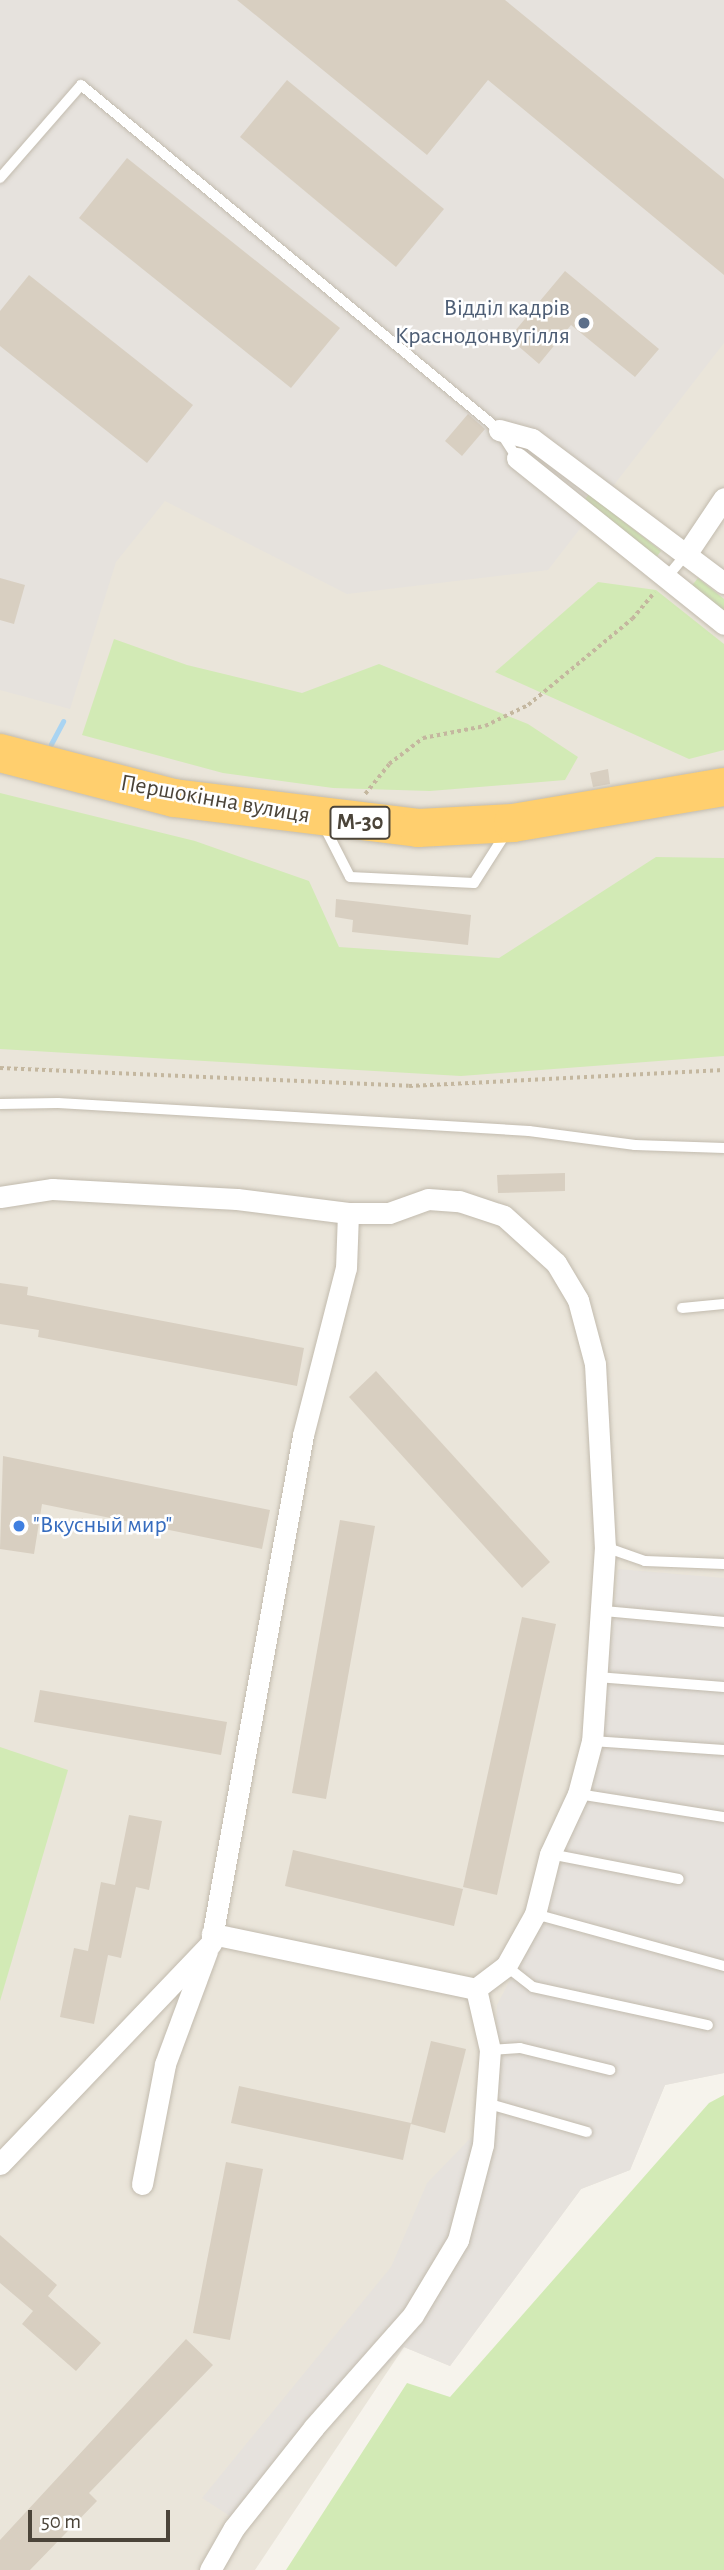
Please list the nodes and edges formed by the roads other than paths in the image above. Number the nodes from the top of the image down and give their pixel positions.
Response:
1 (0, 178) edge
2 (499, 430) junction
3 (517, 457) joint
4 (724, 498) edge
5 (687, 553) junction
6 (667, 577) junction
7 (724, 583) edge
8 (724, 624) edge
9 (0, 753) edge
10 (724, 787) edge
11 (320, 819) junction
12 (513, 823) junction
13 (0, 1104) edge
14 (724, 1148) edge
15 (0, 1196) edge
16 (348, 1213) junction
17 (724, 1304) edge
18 (682, 1308) dead end
19 (605, 1547) junction
20 (724, 1564) edge
21 (604, 1611) junction
22 (724, 1622) edge
23 (597, 1677) junction
24 (724, 1687) edge
25 (592, 1741) junction
26 (724, 1750) edge
27 (578, 1794) junction
28 (724, 1817) edge
29 (550, 1854) junction
30 (679, 1879) dead end
31 (535, 1914) junction
32 (211, 1938) junction
33 (506, 1966) junction
34 (724, 1966) edge
35 (476, 1989) junction
36 (708, 2025) dead end
37 (490, 2050) junction
38 (610, 2070) dead end
39 (486, 2103) junction
40 (587, 2132) dead end
41 (0, 2164) edge
42 (142, 2184) dead end
43 (210, 2570) edge

1 - 2 lane
2 - 3 lane
2 - 5 street
3 - 6 street
4 - 5 street
5 - 6 lane
5 - 7 street
6 - 8 street
9 - 11 highway, Першокінна вулиця / М-30
10 - 12 highway, Першокінна вулиця / М-30
11 - 12 highway, Першокінна вулиця / М-30
11 - 12 lane
13 - 14 lane
15 - 16 street
16 - 19 street
16 - 32 street
17 - 18 lane
19 - 20 lane
19 - 21 street
21 - 22 lane
21 - 23 street
23 - 24 lane
23 - 25 street
25 - 26 lane
25 - 27 street
27 - 28 lane
27 - 29 street
29 - 30 lane
29 - 31 street
31 - 33 street
31 - 34 lane
32 - 35 street
32 - 41 street
32 - 42 street
33 - 35 street
33 - 36 lane
35 - 37 street
37 - 38 lane
37 - 39 street
39 - 40 lane
39 - 43 street

